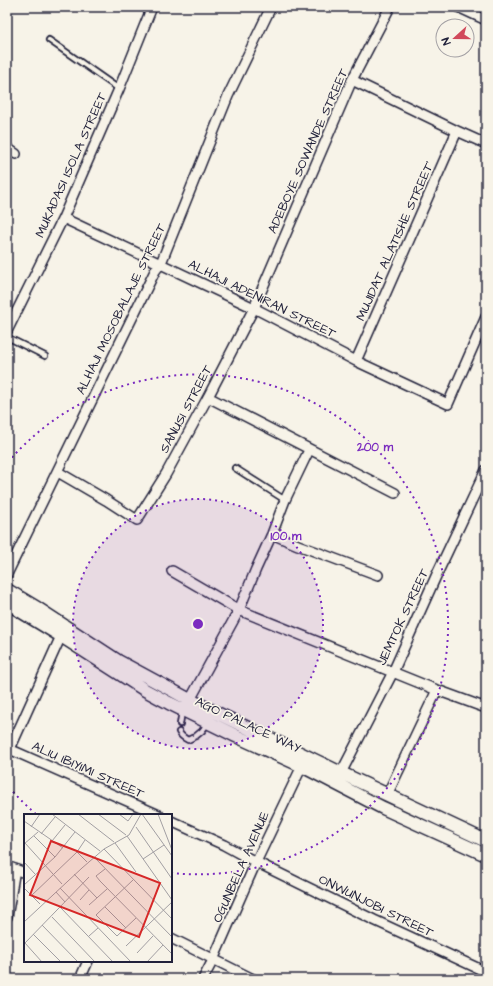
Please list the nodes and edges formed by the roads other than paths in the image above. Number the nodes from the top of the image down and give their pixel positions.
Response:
1 (152, 7) edge
2 (271, 7) edge
3 (390, 7) edge
4 (458, 7) edge
5 (486, 20) edge
6 (49, 40) dead end
7 (352, 80) junction
8 (119, 89) junction
9 (457, 131) junction
10 (486, 144) edge
11 (7, 148) edge
12 (16, 154) dead end
13 (63, 218) junction
14 (161, 263) junction
15 (254, 308) junction
16 (486, 317) edge
17 (7, 331) edge
18 (7, 337) edge
19 (46, 356) dead end
20 (356, 361) junction
21 (208, 397) junction
22 (309, 450) junction
23 (235, 468) dead end
24 (486, 470) edge
25 (58, 472) junction
26 (395, 493) dead end
27 (285, 500) junction
28 (272, 534) junction
29 (172, 571) dead end
30 (7, 574) edge
31 (378, 574) dead end
32 (7, 590) edge
33 (7, 603) edge
34 (239, 610) junction
35 (61, 636) junction
36 (393, 672) junction
37 (437, 690) junction
38 (186, 705) junction
39 (486, 708) edge
40 (208, 722) junction
41 (180, 724) dead end
42 (179, 732) dead end
43 (8, 749) edge
44 (302, 766) junction
45 (341, 773) junction
46 (387, 795) junction
47 (156, 814) edge
48 (172, 820) edge
49 (486, 841) edge
50 (486, 855) edge
51 (256, 862) junction
52 (11, 868) edge
53 (24, 873) edge
54 (7, 917) edge
55 (172, 939) edge
56 (213, 960) junction
57 (88, 962) edge
58 (486, 972) edge
59 (80, 979) edge
60 (203, 979) edge
61 (254, 979) edge

1 - 8 street, MUKADASI ISOLA STREET
2 - 14 street, ALHAJI MOSOBALAJE STREET
3 - 7 street, ADEBOYE SOWANDE STREET
4 - 5 street
6 - 8 lane
7 - 9 street
7 - 15 street, ADEBOYE SOWANDE STREET
8 - 13 street, MUKADASI ISOLA STREET
9 - 10 street
9 - 20 street, MUJIDAT ALATISHE STREET'
11 - 12 street
13 - 14 street, ALHAJI ADENIRAN STREET
13 - 17 street, MUKADASI ISOLA STREET
14 - 15 street, ALHAJI ADENIRAN STREET
14 - 25 street, ALHAJI MOSOBALAJE STREET
15 - 20 street, ALHAJI ADENIRAN STREET
15 - 21 street, SANUSI STREET
16 - 20 street, ALHAJI ADENIRAN STREET
18 - 19 lane
21 - 22 street
21 - 25 street, SANUSI STREET
22 - 26 street
22 - 27 street
23 - 27 lane
24 - 36 street, JEMTOK STREET
25 - 30 street, ALHAJI MOSOBALAJE STREET
27 - 28 street
28 - 31 street
28 - 34 street
29 - 34 street
32 - 38 main road, AGO PALACE WAY
33 - 35 main road, AGO PALACE WAY
34 - 36 street
34 - 38 street
35 - 38 main road, AGO PALACE WAY
35 - 43 street
36 - 37 street
36 - 45 street, JEMTOK STREET
37 - 39 street
37 - 46 street
38 - 40 main road, AGO PALACE WAY
38 - 41 lane
38 - 45 main road, AGO PALACE WAY
40 - 42 lane
40 - 44 main road, AGO PALACE WAY
43 - 47 street, ALIU IBIYIMI STREET
44 - 50 main road, AGO PALACE WAY
44 - 51 street, OGUNBELA AVENUE
45 - 46 main road, AGO PALACE WAY
46 - 49 main road, AGO PALACE WAY
48 - 51 street
51 - 56 street, OGUNBELA AVENUE
51 - 58 street, ONWUNJOBI STREET
52 - 53 street
52 - 54 street
55 - 56 street
56 - 60 street, OGUNBELA AVENUE
56 - 61 street
57 - 59 street

